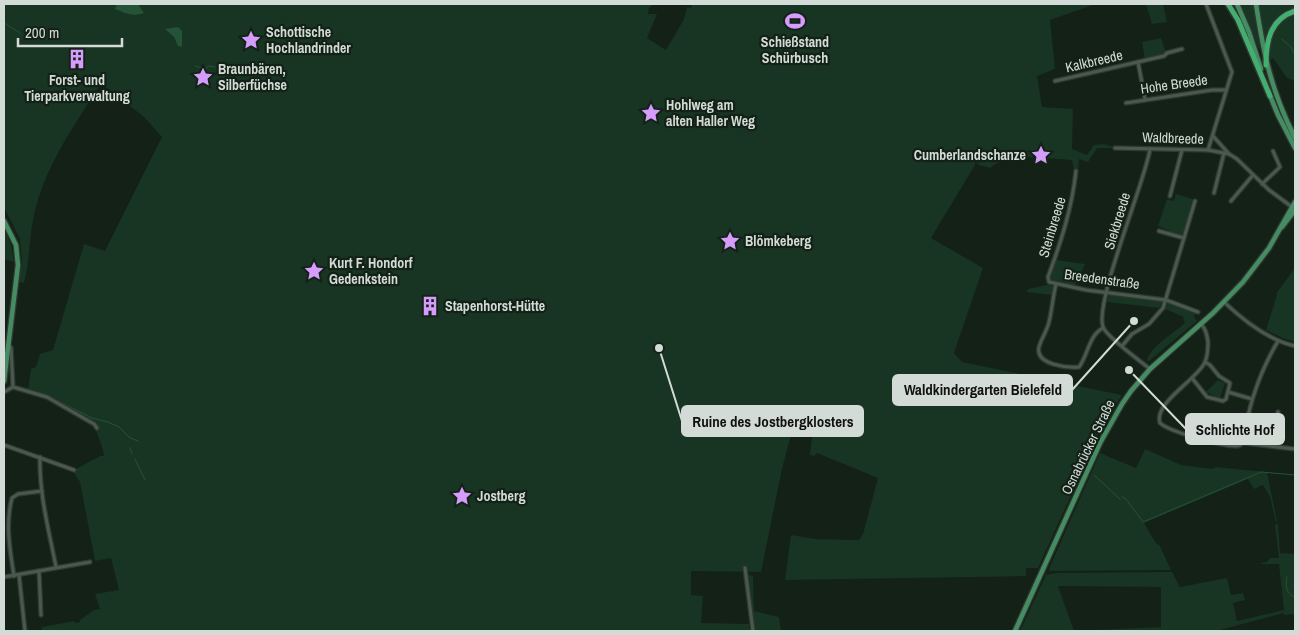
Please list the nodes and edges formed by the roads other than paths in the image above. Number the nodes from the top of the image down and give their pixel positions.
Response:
1 (1206, 4) edge
2 (1228, 4) edge
3 (1237, 4) edge
4 (1256, 4) edge
5 (1295, 10) edge
6 (1182, 50) dead end
7 (1138, 62) junction
8 (1266, 65) junction
9 (1055, 81) dead end
10 (1226, 90) junction
11 (1270, 96) junction
12 (1146, 99) junction
13 (1126, 103) dead end
14 (1213, 136) junction
15 (1295, 138) edge
16 (1115, 148) dead end
17 (1295, 148) edge
18 (1150, 149) junction
19 (1182, 150) junction
20 (1208, 150) junction
21 (1273, 151) dead end
22 (1224, 152) junction
23 (1229, 154) junction
24 (1076, 171) dead end
25 (1253, 175) junction
26 (1262, 184) junction
27 (1214, 193) dead end
28 (1170, 196) dead end
29 (1195, 201) dead end
30 (1231, 201) dead end
31 (1295, 202) edge
32 (1294, 209) edge
33 (4, 221) edge
34 (1159, 231) dead end
35 (1184, 238) junction
36 (1056, 284) junction
37 (1106, 292) junction
38 (1166, 300) junction
39 (1224, 302) junction
40 (1198, 312) dead end
41 (1201, 324) junction
42 (1103, 328) junction
43 (6, 334) edge
44 (1278, 341) junction
45 (8, 344) junction
46 (1122, 346) junction
47 (1295, 346) edge
48 (1205, 362) junction
49 (1150, 370) junction
50 (1191, 378) junction
51 (4, 381) edge
52 (13, 387) junction
53 (4, 392) edge
54 (1228, 392) junction
55 (1252, 399) junction
56 (1278, 412) dead end
57 (97, 428) dead end
58 (1243, 443) junction
59 (4, 445) edge
60 (1275, 446) junction
61 (1295, 449) edge
62 (40, 457) junction
63 (74, 470) dead end
64 (42, 491) junction
65 (90, 562) dead end
66 (56, 567) junction
67 (745, 568) dead end
68 (38, 572) junction
69 (16, 575) junction
70 (4, 577) edge
71 (41, 615) dead end
72 (25, 631) edge
73 (753, 631) edge
74 (1015, 631) edge

1 - 10 street
2 - 11 highway
3 - 11 main road
4 - 8 main road
5 - 8 highway
6 - 7 street, Kalkbreede
7 - 9 street, Kalkbreede
7 - 12 street, Kalkbreede
8 - 15 main road
10 - 12 street, Hohe Breede
10 - 14 street
11 - 17 main road
12 - 13 street, Hohe Breede
14 - 20 street
14 - 23 street, Waldbreede
16 - 18 street, Waldbreede
18 - 19 street, Waldbreede
18 - 37 street, Siekbreede
19 - 20 street, Waldbreede
19 - 28 street
20 - 22 street, Waldbreede
21 - 26 street
22 - 23 street, Waldbreede
22 - 27 street
23 - 25 street, Waldbreede
24 - 36 street, Steinbreede
25 - 26 street, Waldbreede
25 - 30 street
26 - 32 street, Waldbreede
29 - 35 street
31 - 32 main road, Osnabrücker Straße
32 - 39 main road, Osnabrücker Straße
33 - 43 main road
34 - 35 street
35 - 38 street
36 - 37 street, Breedenstraße
36 - 42 street, Breedenstraße
37 - 38 street, Breedenstraße
37 - 42 street, Siekbreede
38 - 40 street, Breedenstraße
38 - 46 street
39 - 41 main road, Osnabrücker Straße
39 - 44 street
41 - 48 street
41 - 49 main road, Osnabrücker Straße
42 - 46 street
43 - 45 main road
44 - 47 street
44 - 55 street
45 - 51 main road
45 - 52 street
46 - 49 street
48 - 50 street
48 - 54 street
49 - 74 main road, Osnabrücker Straße
50 - 54 street
50 - 58 street
52 - 53 street
52 - 57 street
54 - 55 street
55 - 58 street
56 - 60 street
58 - 60 street
59 - 62 street
60 - 61 street
62 - 63 street
62 - 64 street
64 - 66 street
64 - 69 street
65 - 66 street
66 - 68 street
67 - 73 street
68 - 69 street
68 - 71 street
69 - 70 street
69 - 72 street

